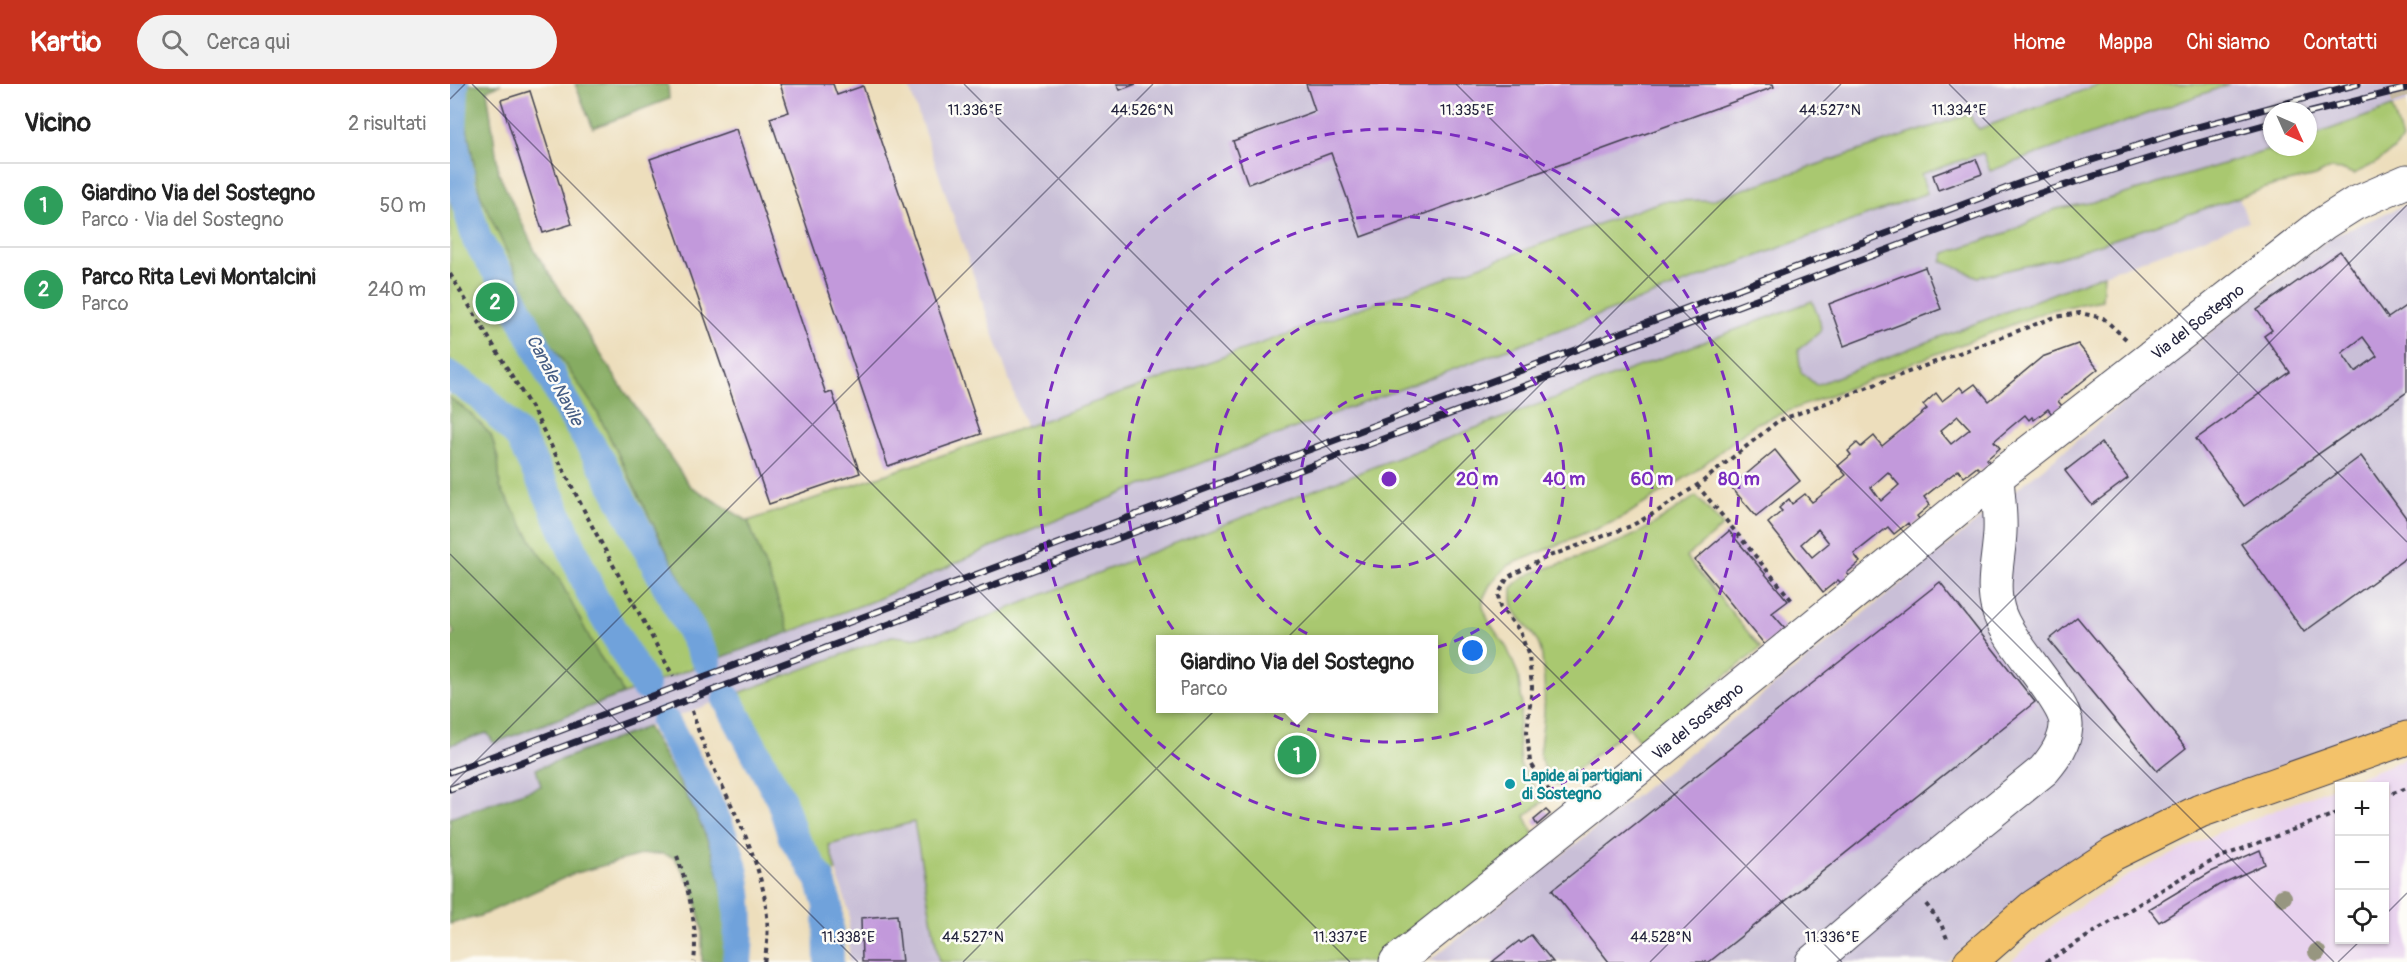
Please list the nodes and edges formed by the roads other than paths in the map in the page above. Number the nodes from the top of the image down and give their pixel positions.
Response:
1 (2407, 181) edge
2 (1998, 477) junction
3 (2407, 738) edge
4 (1960, 954) edge
5 (1396, 962) edge
6 (1812, 962) edge

1 - 2 street, Via del Sostegno
2 - 5 street, Via del Sostegno
2 - 6 street
3 - 4 highway

